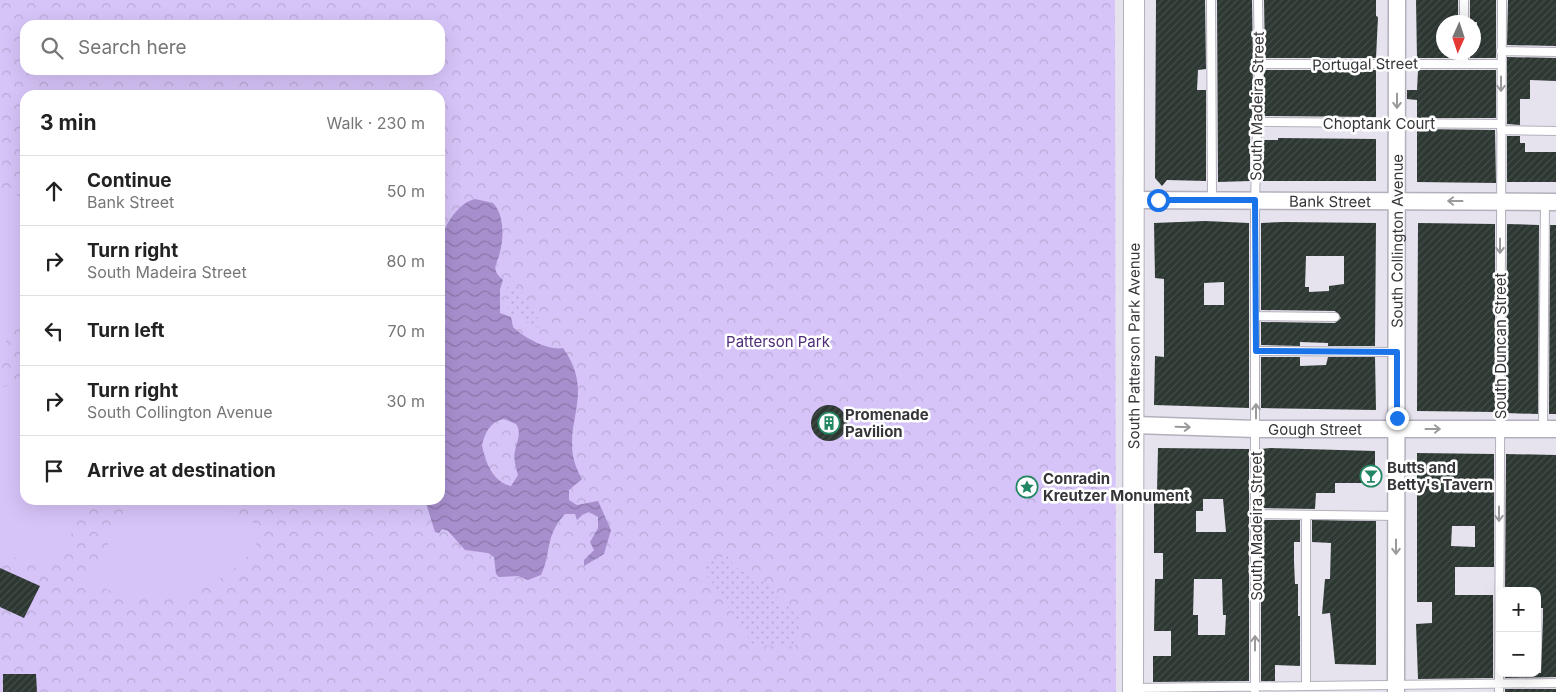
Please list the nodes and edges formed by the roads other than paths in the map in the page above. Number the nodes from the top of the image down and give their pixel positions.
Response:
1 (1134, 0) edge
2 (1211, 0) edge
3 (1258, 0) edge
4 (1397, 0) edge
5 (1464, 0) edge
6 (1502, 0) edge
7 (1464, 15) edge
8 (1501, 51) junction
9 (1556, 52) edge
10 (1464, 60) edge
11 (1259, 64) junction
12 (1397, 64) junction
13 (1464, 64) junction
14 (1502, 64) junction
15 (1258, 122) junction
16 (1397, 123) junction
17 (1501, 127) junction
18 (1556, 131) edge
19 (1134, 200) junction
20 (1212, 200) junction
21 (1255, 200) junction
22 (1397, 201) junction
23 (1500, 201) junction
24 (1550, 201) edge
25 (1257, 316) junction
26 (1335, 317) dead end
27 (1256, 351) junction
28 (1397, 352) junction
29 (1134, 425) junction
30 (1256, 429) junction
31 (1396, 429) junction
32 (1500, 429) junction
33 (1549, 429) edge
34 (1255, 514) junction
35 (1306, 515) junction
36 (1396, 516) junction
37 (1546, 683) junction
38 (1556, 683) edge
39 (1306, 686) junction
40 (1396, 688) edge
41 (1499, 688) edge
42 (1255, 689) edge
43 (1134, 690) edge
44 (1546, 692) edge

1 - 19 street, South Patterson Park Avenue
2 - 20 lane
3 - 11 lane, South Madeira Street
4 - 12 street, South Collington Avenue
5 - 7 lane
6 - 8 lane, South Duncan Street
8 - 9 lane
8 - 14 lane, South Duncan Street
10 - 13 lane
11 - 12 lane, Portugal Street
11 - 15 lane, South Madeira Street
12 - 13 lane, Portugal Street
12 -> 16 street, South Collington Avenue
13 - 14 lane, Portugal Street
14 -> 17 lane, South Duncan Street
15 - 16 lane, Choptank Court
15 - 21 lane, South Madeira Street
16 - 17 lane, Choptank Court
16 - 22 street, South Collington Avenue
17 - 18 lane, Choptank Court
17 - 23 lane, South Duncan Street
19 - 20 street, Bank Street
19 - 29 street, South Patterson Park Avenue
20 - 21 street, Bank Street
21 - 22 street, Bank Street
21 - 25 lane, South Madeira Street
23 -> 22 street, Bank Street
22 - 28 street, South Collington Avenue
23 - 24 street, Bank Street
23 -> 32 lane, South Duncan Street
24 - 33 lane
25 - 26 lane
25 - 27 lane, South Madeira Street
27 - 28 lane
30 -> 27 lane, South Madeira Street
28 - 31 street, South Collington Avenue
29 -> 30 street, Gough Street
29 - 43 street, South Patterson Park Avenue
30 - 31 street, Gough Street
30 - 34 lane, South Madeira Street
31 -> 32 street, Gough Street
31 - 36 street, South Collington Avenue
32 - 33 street, Gough Street
32 -> 41 lane, South Duncan Street
34 - 35 lane
42 -> 34 lane, South Madeira Street
35 - 36 lane
35 - 39 lane
36 -> 40 street, South Collington Avenue
37 - 38 lane
37 - 41 lane
37 - 44 lane
39 - 40 lane
39 - 42 lane
40 - 41 lane
42 - 43 lane

